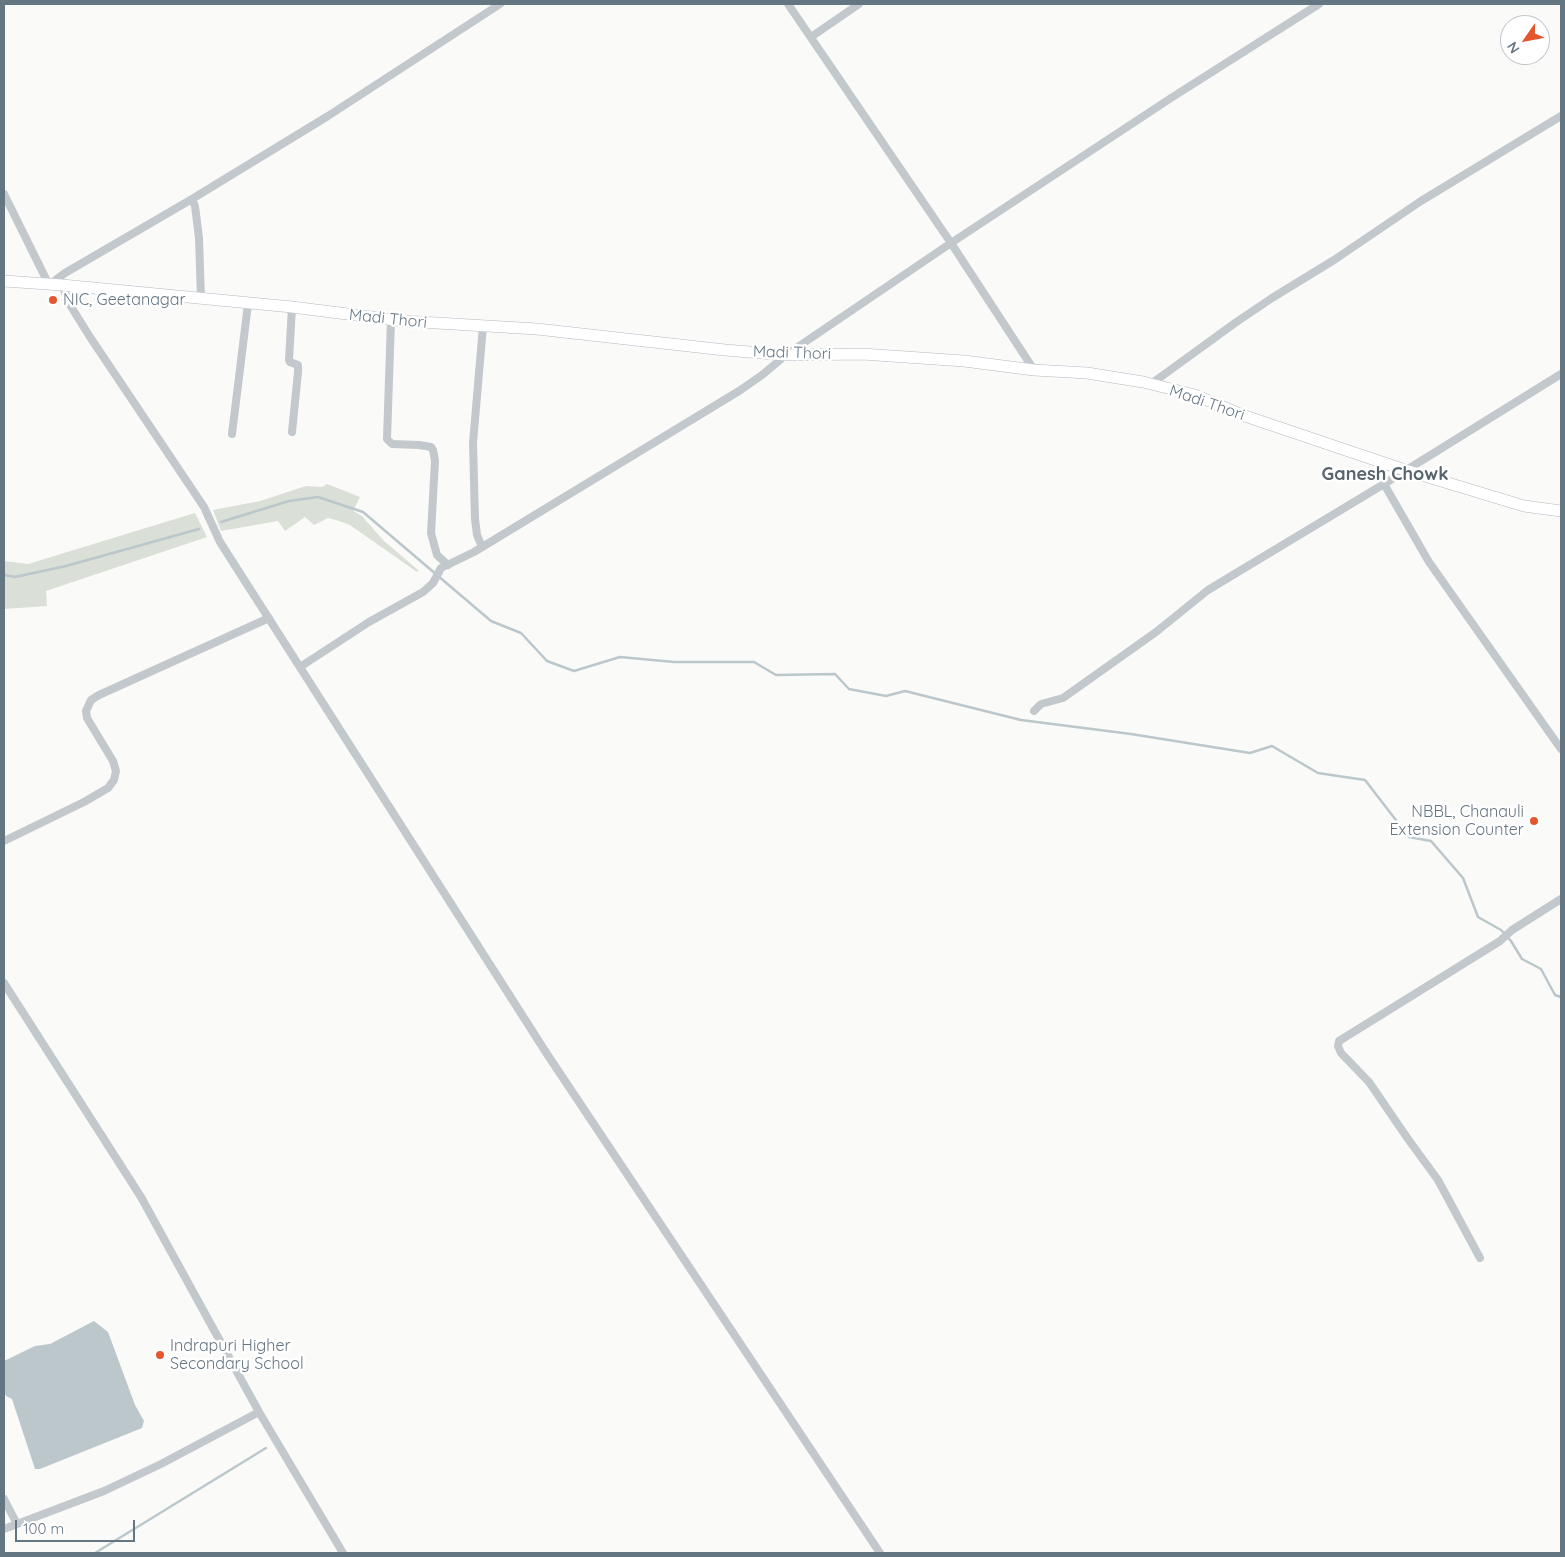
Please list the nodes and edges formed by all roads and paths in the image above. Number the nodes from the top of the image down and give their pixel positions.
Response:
1 (500, 4) edge
2 (788, 4) edge
3 (859, 4) edge
4 (1320, 4) edge
5 (811, 37) junction
6 (1561, 116) edge
7 (4, 194) edge
8 (192, 200) junction
9 (951, 242) junction
10 (4, 281) edge
11 (49, 285) junction
12 (62, 285) junction
13 (201, 299) junction
14 (248, 304) junction
15 (292, 307) junction
16 (391, 320) junction
17 (483, 326) junction
18 (786, 355) junction
19 (1034, 370) junction
20 (1561, 374) edge
21 (1151, 384) junction
22 (292, 432) dead end
23 (232, 434) dead end
24 (1405, 470) junction
25 (1384, 484) junction
26 (1561, 511) edge
27 (482, 547) junction
28 (445, 567) junction
29 (268, 618) junction
30 (300, 667) junction
31 (1034, 711) dead end
32 (1561, 749) edge
33 (4, 841) edge
34 (1561, 899) edge
35 (4, 983) edge
36 (1480, 1258) dead end
37 (259, 1412) junction
38 (4, 1499) edge
39 (17, 1524) junction
40 (4, 1529) edge
41 (343, 1553) edge
42 (880, 1553) edge

1 - 8 street
2 - 5 street
3 - 5 street
4 - 9 street
5 - 9 street
6 - 21 street
7 - 11 street
8 - 11 street
8 - 13 street
9 - 18 street
9 - 19 street
10 - 11 main road, Madi Thori
11 - 12 main road, Madi Thori
12 - 13 main road, Madi Thori
12 - 29 street
13 - 14 main road, Madi Thori
14 - 15 main road, Madi Thori
14 - 23 street
15 - 16 main road, Madi Thori
15 - 22 street
16 - 17 main road, Madi Thori
16 - 28 street
17 - 18 main road, Madi Thori
17 - 27 street
18 - 19 main road, Madi Thori
18 - 27 street
19 - 21 main road, Madi Thori
20 - 24 street
21 - 24 main road, Madi Thori
24 - 25 street
24 - 26 main road, Madi Thori
25 - 31 street
25 - 32 street
27 - 28 street
28 - 30 street
29 - 30 street
29 - 33 street
30 - 42 street
34 - 36 street
35 - 37 street
37 - 39 street
37 - 41 street
38 - 39 street
39 - 40 street

